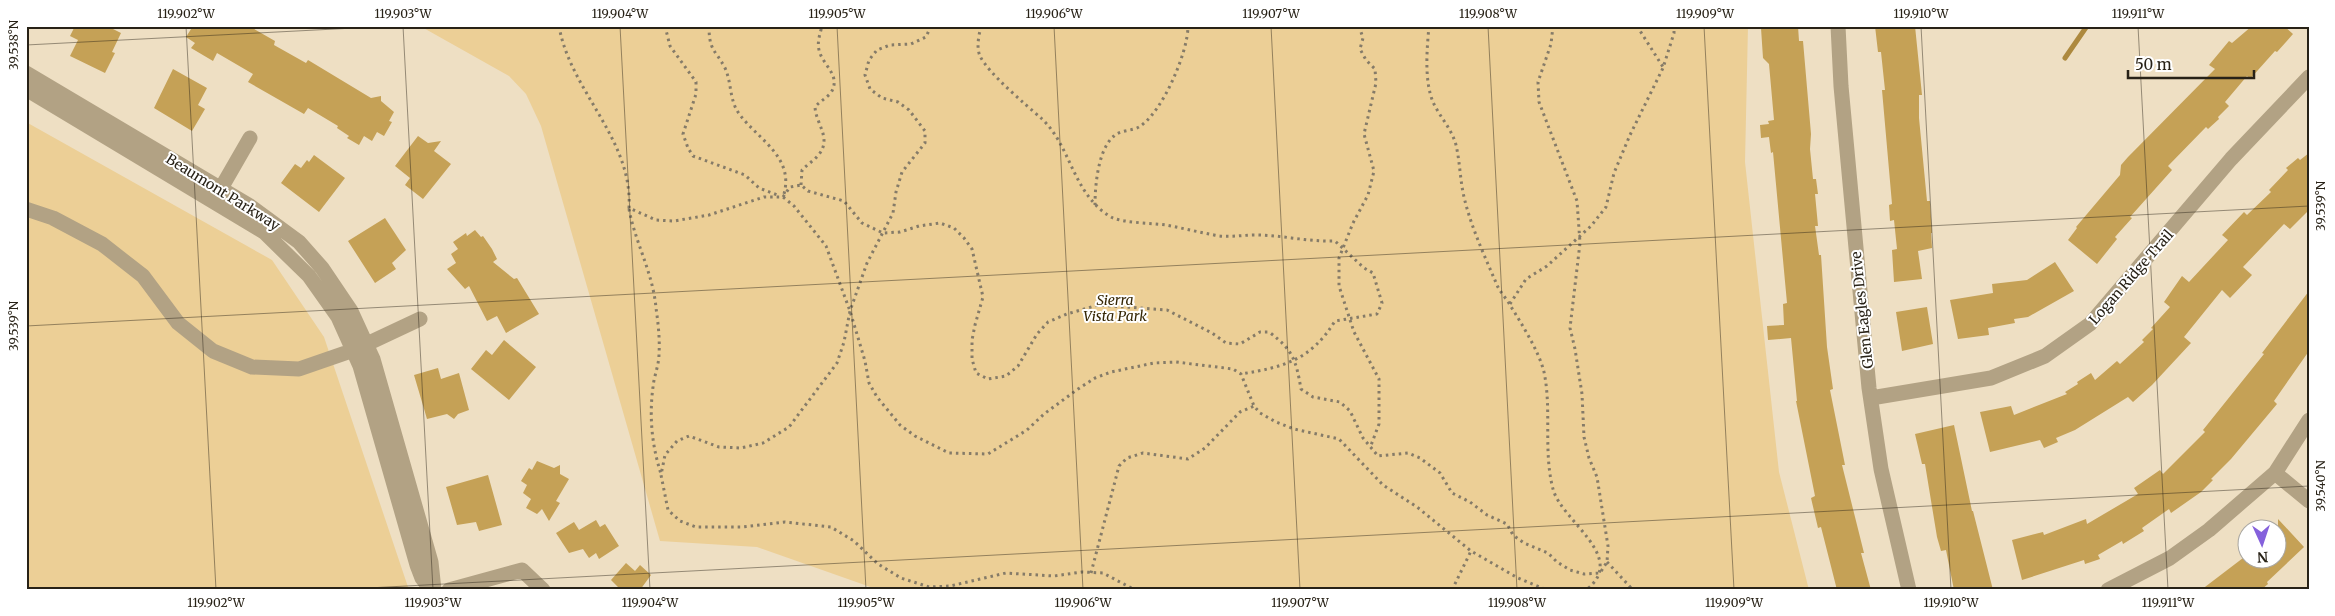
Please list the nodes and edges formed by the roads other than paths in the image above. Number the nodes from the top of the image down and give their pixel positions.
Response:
1 (1838, 26) edge
2 (26, 73) edge
3 (2309, 76) edge
4 (26, 89) edge
5 (250, 138) dead end
6 (217, 195) junction
7 (26, 209) edge
8 (420, 319) dead end
9 (360, 347) junction
10 (1870, 398) junction
11 (2309, 420) edge
12 (2275, 473) junction
13 (2309, 501) edge
14 (432, 590) edge
15 (449, 590) edge
16 (543, 590) edge
17 (1909, 590) edge
18 (2108, 590) edge

1 - 10 street, Glen Eagles Drive
2 - 6 street, Beaumont Parkway
3 - 10 street, Logan Ridge Trail
4 - 6 street, Beaumont Parkway
5 - 6 street
6 - 9 street, Beaumont Parkway
7 - 9 street
8 - 9 street
9 - 14 street, Beaumont Parkway
10 - 17 street, Glen Eagles Drive
11 - 12 street
12 - 13 street
12 - 18 street
15 - 16 street

